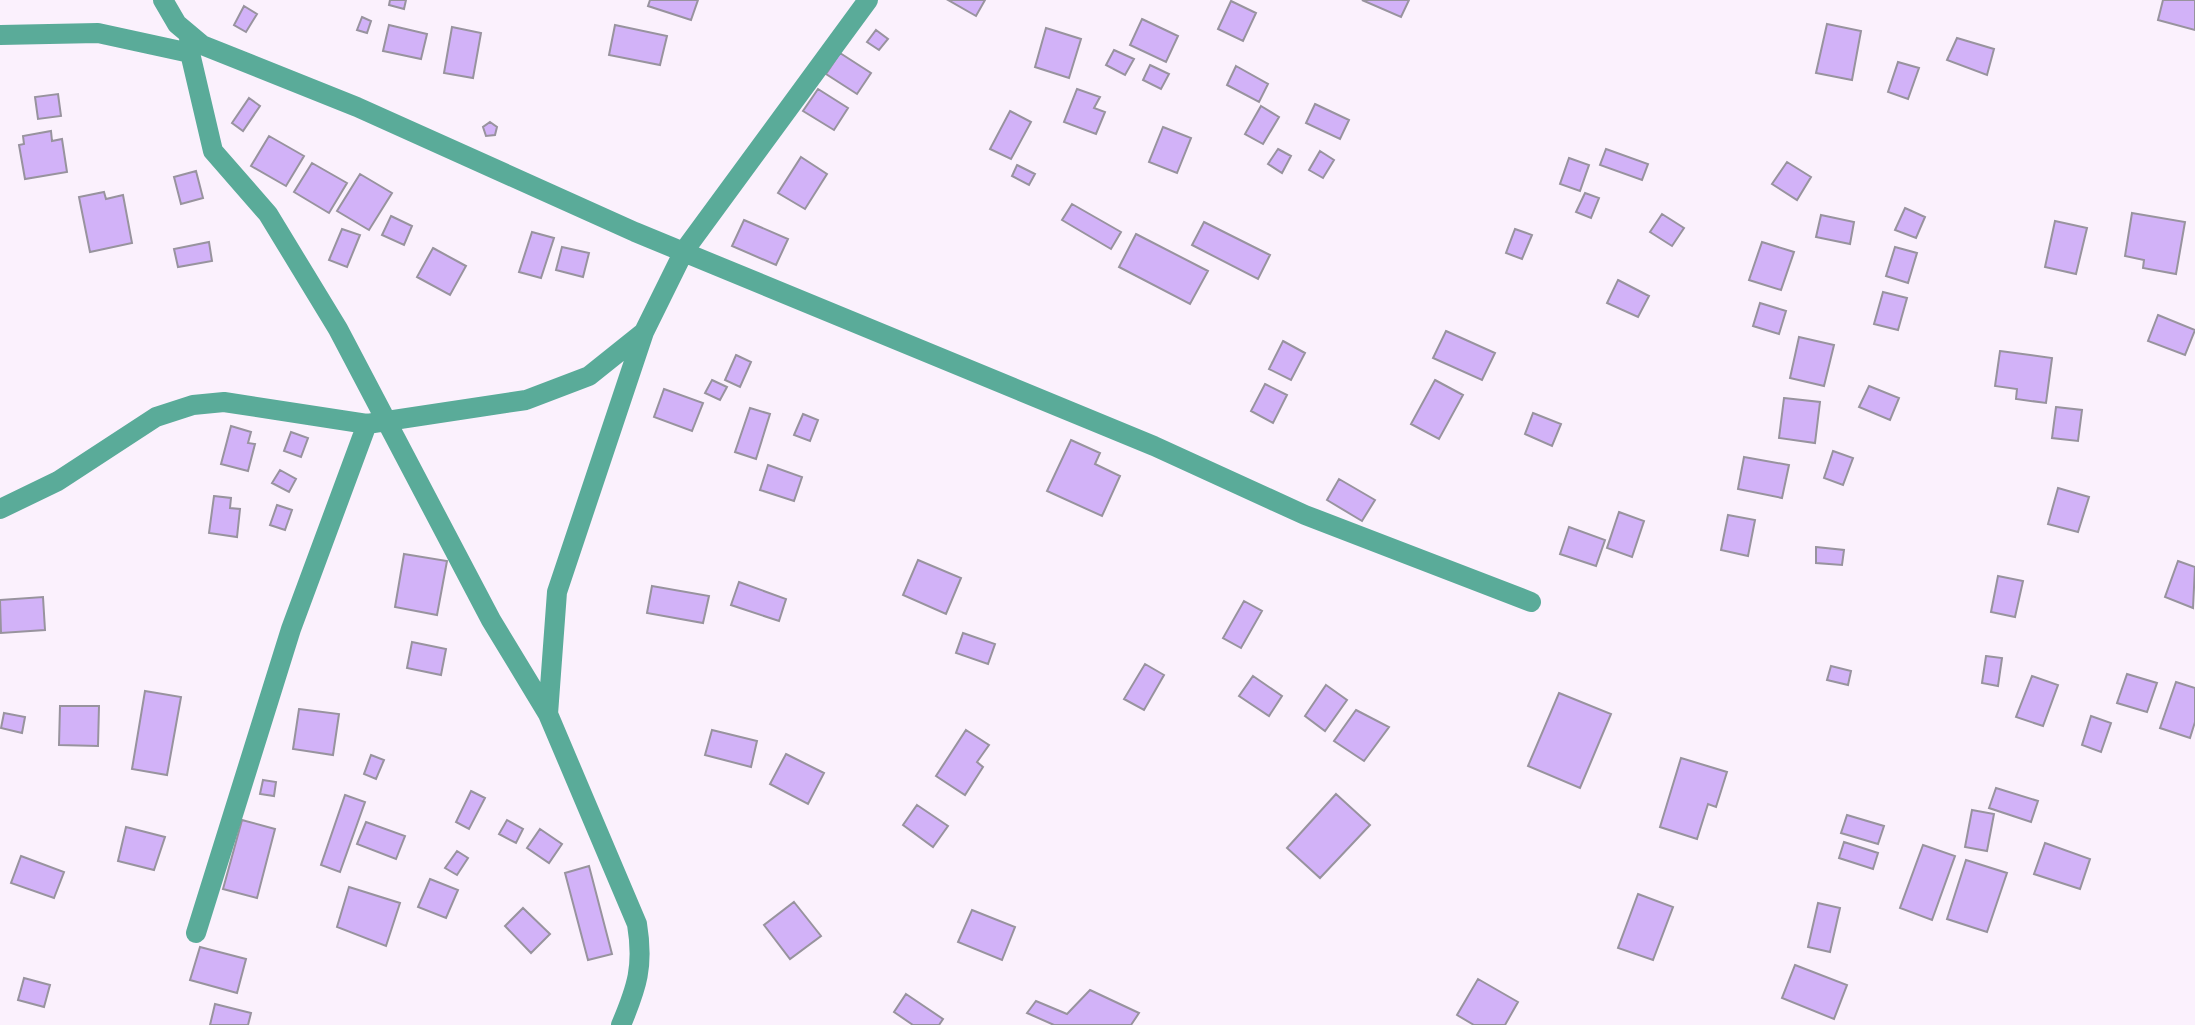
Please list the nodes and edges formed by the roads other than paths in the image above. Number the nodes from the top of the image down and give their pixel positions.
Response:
1 (163, 0) edge
2 (868, 0) edge
3 (0, 35) edge
4 (190, 45) junction
5 (684, 251) junction
6 (644, 332) junction
7 (388, 422) junction
8 (367, 424) junction
9 (0, 509) edge
10 (1531, 602) dead end
11 (548, 714) junction
12 (196, 933) dead end
13 (621, 1025) edge

1 - 4 street
2 - 5 street
3 - 4 street
4 - 5 street
4 - 7 street
5 - 6 street
5 - 10 street
6 - 7 street
6 - 11 street
7 - 8 street
7 - 11 street
8 - 9 street
8 - 12 street
11 - 13 street

